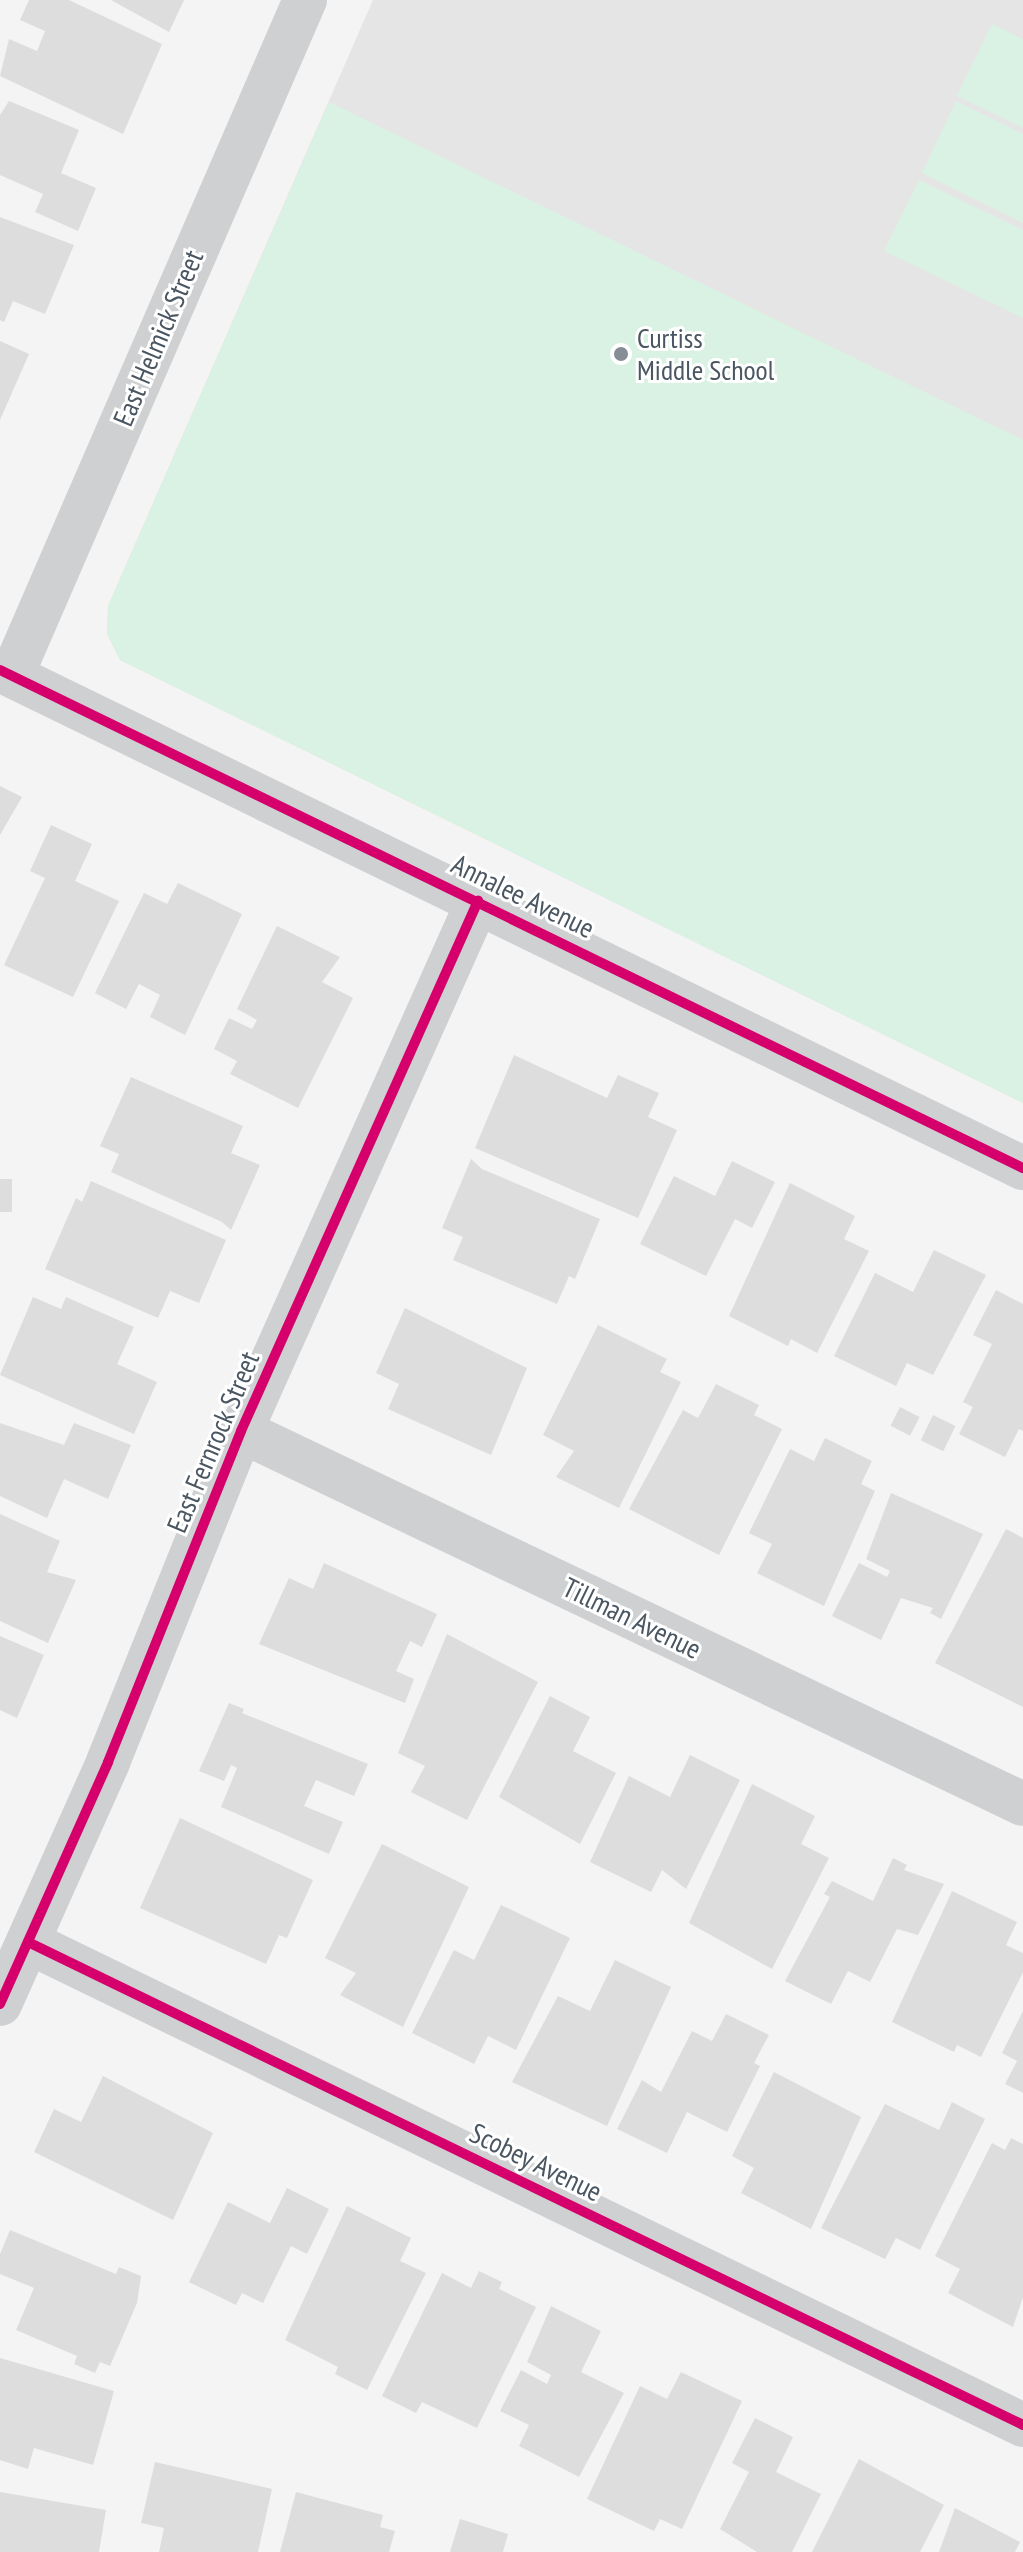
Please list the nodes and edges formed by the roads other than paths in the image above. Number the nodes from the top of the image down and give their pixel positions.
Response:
1 (305, 0) edge
2 (6, 672) edge
3 (478, 901) junction
4 (1023, 1168) edge
5 (241, 1431) junction
6 (1023, 1804) edge
7 (28, 1942) junction
8 (0, 2004) edge
9 (1023, 2425) edge

1 - 2 street, East Helmick Street
2 - 3 street, Annalee Avenue
3 - 4 street, Annalee Avenue
3 - 5 street, East Fernrock Street
5 - 6 street, Tillman Avenue
5 - 7 street, East Fernrock Street
7 - 8 street, East Fernrock Street
7 - 9 street, Scobey Avenue

